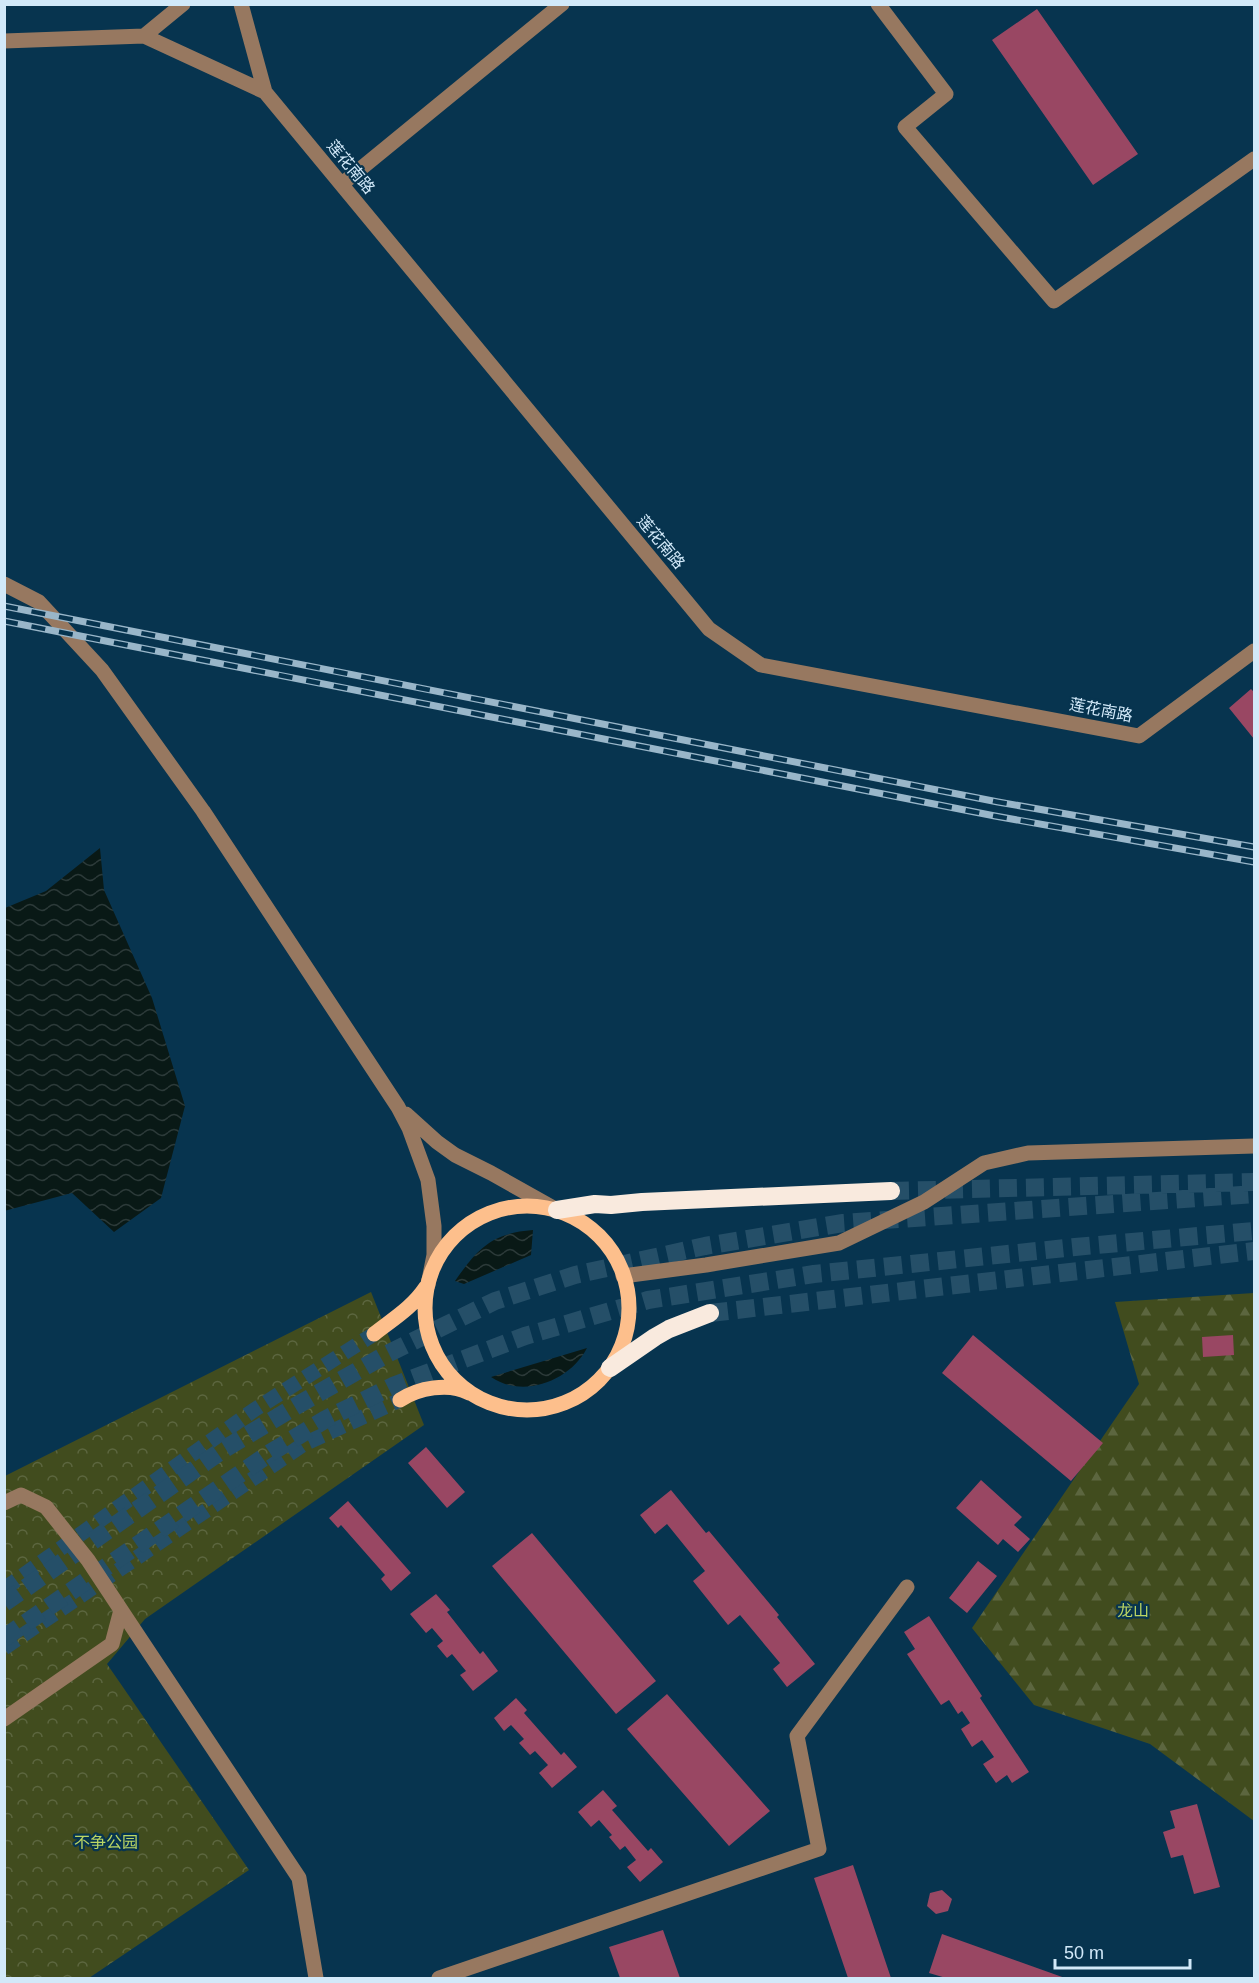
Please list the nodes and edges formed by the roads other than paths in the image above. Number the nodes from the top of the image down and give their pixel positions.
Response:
1 (183, 4) edge
2 (241, 4) edge
3 (562, 4) edge
4 (879, 4) edge
5 (144, 36) junction
6 (4, 41) edge
7 (266, 92) junction
8 (1254, 159) edge
9 (342, 184) junction
10 (4, 584) edge
11 (1254, 651) edge
12 (398, 1107) junction
13 (1254, 1146) edge
14 (891, 1191) tunnel mouth
15 (557, 1210) junction
16 (623, 1276) junction
17 (428, 1285) junction
18 (710, 1313) tunnel mouth
19 (374, 1334) tunnel mouth
20 (610, 1368) junction
21 (473, 1395) junction
22 (400, 1400) tunnel mouth
23 (4, 1503) edge
24 (907, 1587) dead end
25 (121, 1610) junction
26 (4, 1719) edge
27 (316, 1978) edge
28 (439, 1978) edge

1 - 5 street
2 - 7 street, 莲花南路
3 - 9 street
4 - 8 street
5 - 6 street
5 - 7 street
7 - 9 street, 莲花南路
9 - 11 street, 莲花南路
10 - 12 street
12 - 15 street
12 - 17 street
13 - 16 street
14 - 15 highway
15 - 16 main road
15 - 17 main road
16 - 20 main road
17 - 19 main road
17 - 21 main road
18 - 20 highway
20 - 21 main road
21 - 22 main road
23 - 25 street
24 - 28 street
25 - 26 street
25 - 27 street

